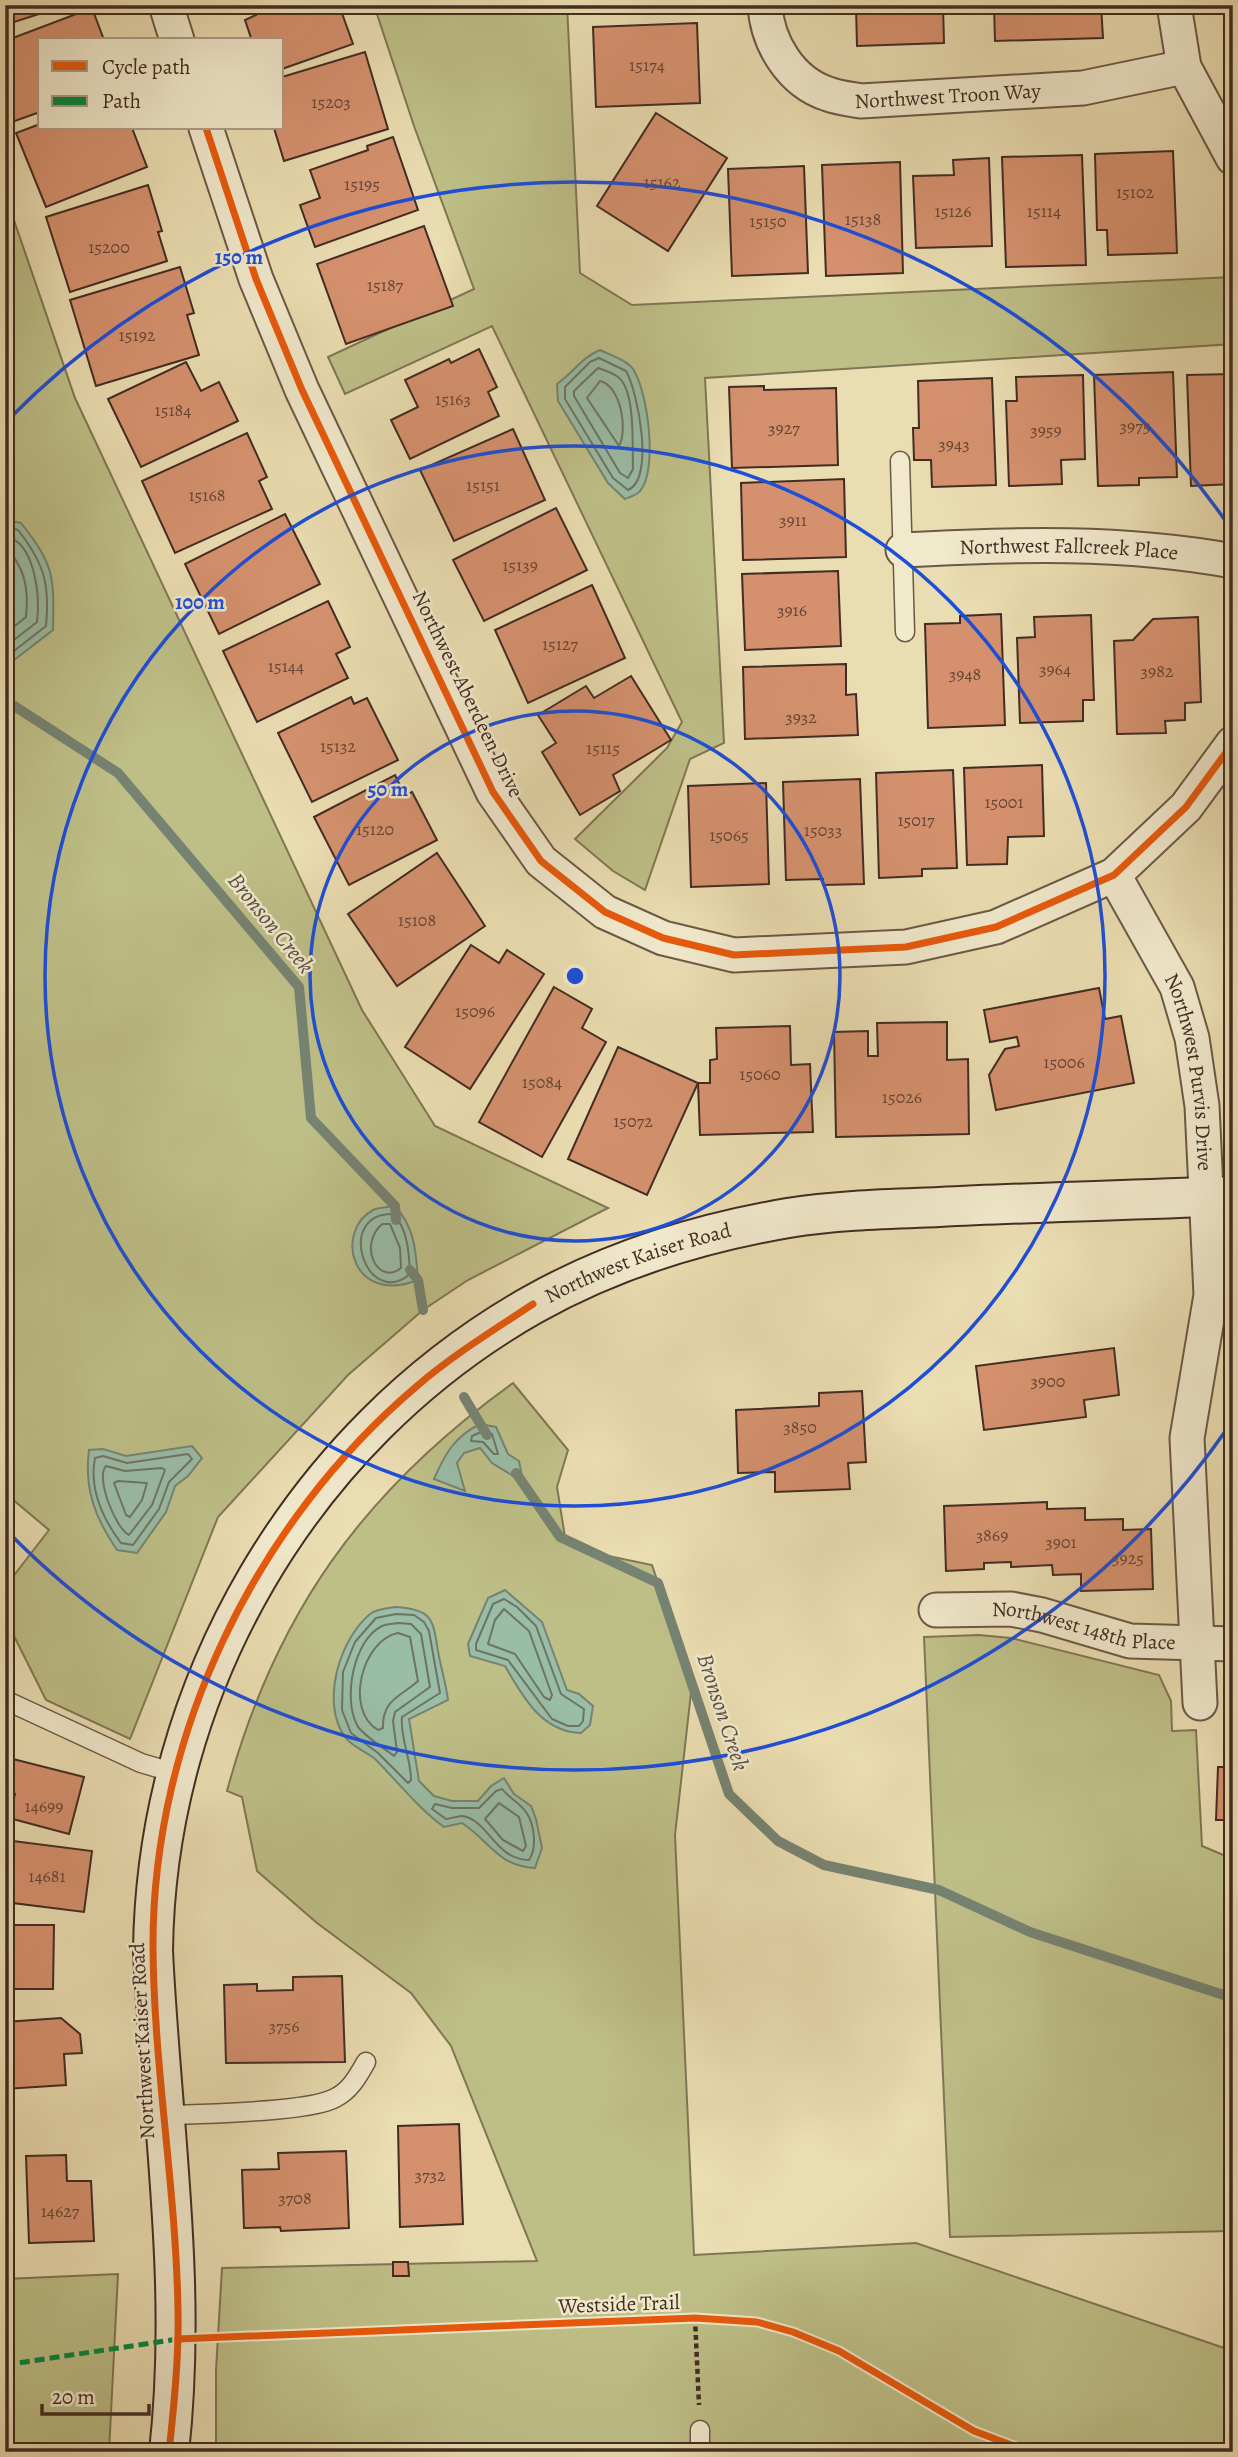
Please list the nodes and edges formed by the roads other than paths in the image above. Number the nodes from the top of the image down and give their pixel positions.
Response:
1 (166, 5) edge
2 (765, 5) edge
3 (1174, 5) edge
4 (176, 38) edge
5 (1184, 67) junction
6 (207, 130) edge
7 (1233, 158) edge
8 (900, 461) dead end
9 (903, 550) junction
10 (1233, 561) edge
11 (905, 632) dead end
12 (1233, 743) edge
13 (1114, 875) junction
14 (1219, 1197) edge
15 (936, 1610) dead end
16 (1197, 1642) junction
17 (1233, 1644) edge
18 (5, 1700) edge
19 (1200, 1703) dead end
20 (175, 1773) junction
21 (366, 2062) dead end
22 (163, 2116) junction
23 (700, 2430) road end
24 (169, 2452) edge
25 (700, 2452) edge

1 - 4 street
2 - 5 street, Northwest Troon Way
3 - 5 street
5 - 7 street
6 - 13 street, Northwest Aberdeen Drive
8 - 9 lane
9 - 10 street, Northwest Fallcreek Place
9 - 11 lane
12 - 13 street, Northwest Aberdeen Drive
13 - 14 street, Northwest Purvis Drive
14 - 16 street, Northwest Purvis Drive
14 - 20 main road, Northwest Kaiser Road
15 - 16 street, Northwest 148th Place
16 - 17 street, Northwest 148th Place
16 - 19 street, Northwest Purvis Drive
18 - 20 lane
20 - 22 main road, Northwest Kaiser Road
21 - 22 lane
22 - 24 main road, Northwest Kaiser Road
23 - 25 lane

